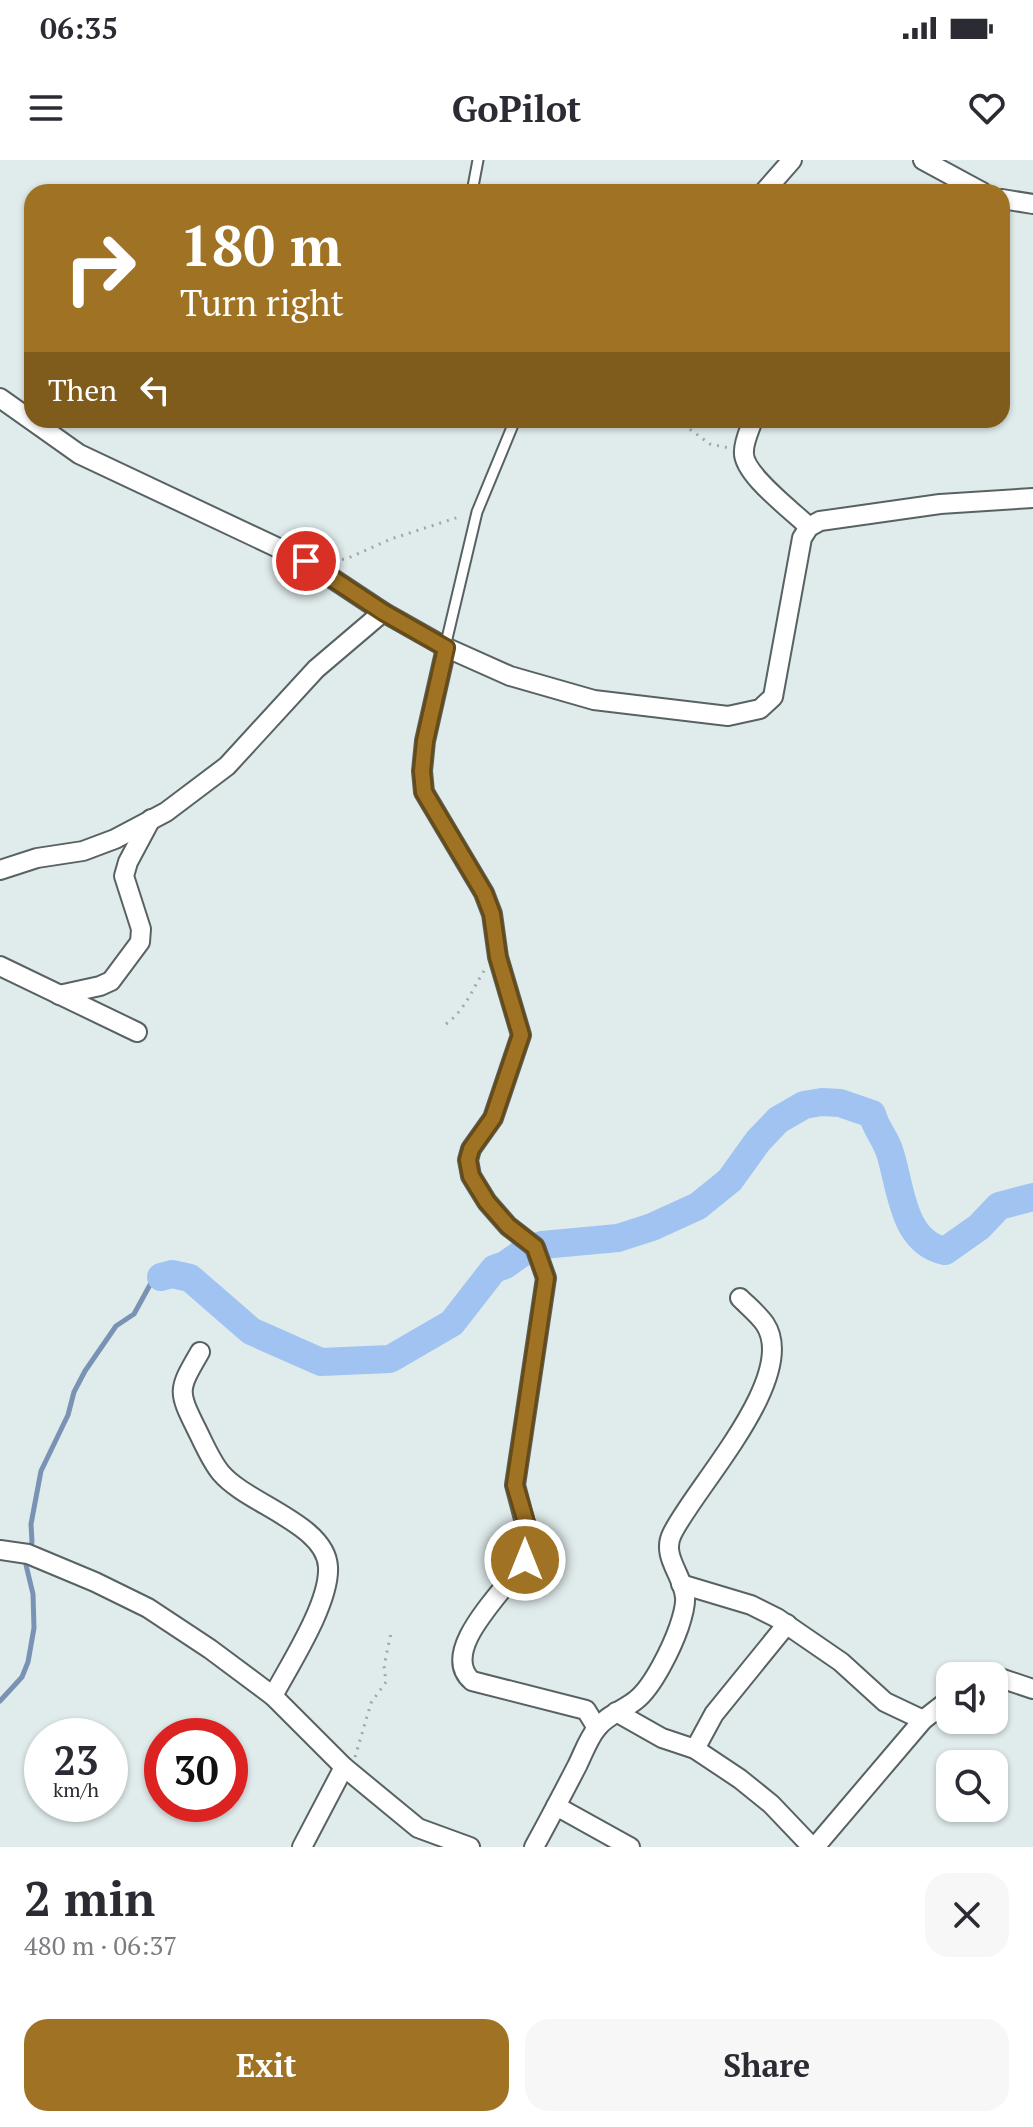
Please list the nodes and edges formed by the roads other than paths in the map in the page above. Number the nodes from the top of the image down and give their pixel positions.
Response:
1 (478, 160) edge
2 (792, 160) edge
3 (923, 160) edge
4 (474, 184) edge
5 (771, 184) edge
6 (961, 184) edge
7 (1010, 200) edge
8 (1033, 204) edge
9 (0, 398) edge
10 (24, 415) edge
11 (42, 428) edge
12 (512, 428) edge
13 (750, 428) edge
14 (1033, 498) edge
15 (809, 527) junction
16 (383, 612) junction
17 (446, 648) junction
18 (151, 819) junction
19 (0, 870) edge
20 (0, 966) edge
21 (59, 995) junction
22 (137, 1032) dead end
23 (740, 1298) dead end
24 (200, 1352) dead end
25 (0, 1550) edge
26 (681, 1584) junction
27 (787, 1624) junction
28 (1008, 1683) edge
29 (1033, 1689) edge
30 (273, 1696) junction
31 (936, 1710) edge
32 (616, 1712) junction
33 (923, 1720) junction
34 (597, 1728) junction
35 (695, 1749) junction
36 (347, 1769) junction
37 (556, 1806) junction
38 (302, 1847) edge
39 (470, 1847) edge
40 (534, 1847) edge
41 (630, 1847) edge
42 (814, 1847) edge

1 - 4 lane
2 - 5 street
3 - 6 street
7 - 8 street
9 - 10 street
11 - 16 street
12 - 17 lane
13 - 15 street
14 - 15 street
15 - 17 street
16 - 17 street
16 - 18 street
17 - 34 street
18 - 19 street
18 - 21 street
20 - 21 street
21 - 22 street
23 - 26 street
24 - 30 street
25 - 30 street
26 - 27 street
26 - 32 street
27 - 33 street
27 - 35 street
28 - 29 street
30 - 36 street
31 - 33 street
32 - 34 street
32 - 35 street
33 - 42 street
34 - 37 street
35 - 42 street
36 - 38 street
36 - 39 street
37 - 40 street
37 - 41 street

